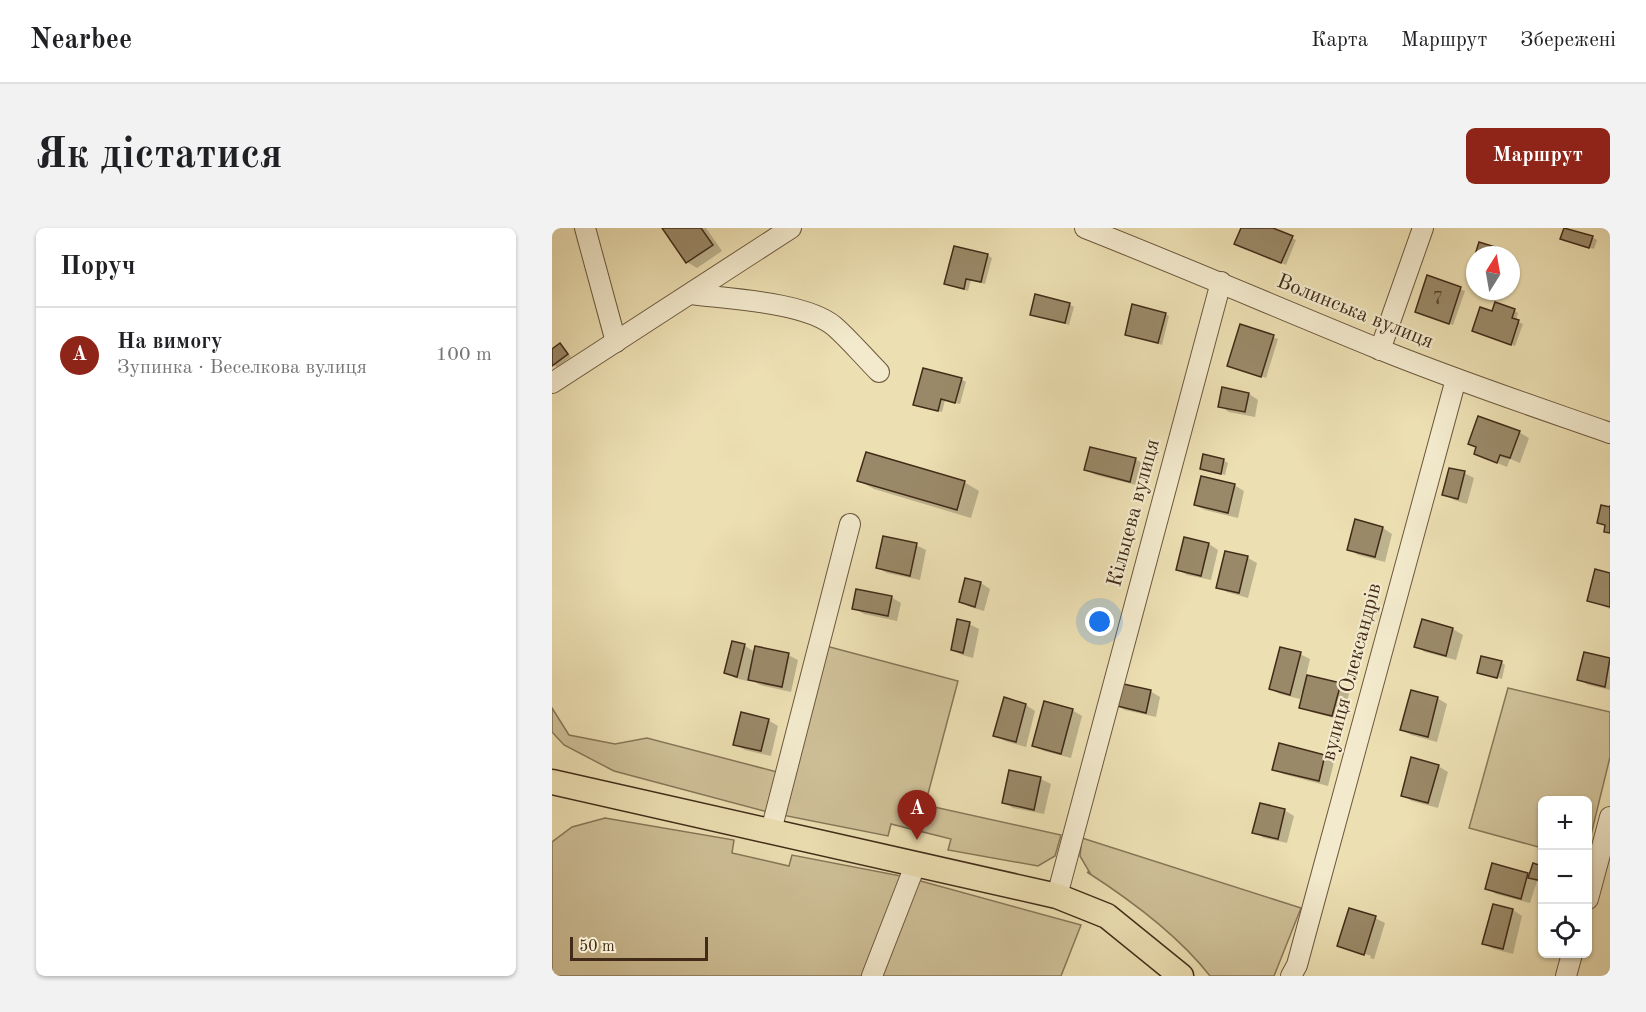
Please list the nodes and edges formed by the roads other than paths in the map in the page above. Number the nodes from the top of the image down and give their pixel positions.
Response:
1 (585, 228) edge
2 (791, 228) edge
3 (1085, 228) edge
4 (1423, 228) edge
5 (1221, 282) junction
6 (691, 294) junction
7 (616, 342) junction
8 (1380, 350) junction
9 (879, 372) dead end
10 (1456, 379) junction
11 (552, 383) edge
12 (1610, 433) edge
13 (850, 524) dead end
14 (552, 782) edge
15 (1610, 817) edge
16 (771, 831) junction
17 (916, 863) junction
18 (1592, 881) edge
19 (1057, 896) junction
20 (1571, 958) edge
21 (872, 976) edge
22 (1181, 976) edge
23 (1291, 976) edge
24 (1566, 976) edge

1 - 7 street
2 - 6 street
3 - 5 street, Волинська вулиця
4 - 8 street
5 - 8 street, Волинська вулиця
5 - 19 street, Кільцева вулиця
6 - 7 street
6 - 9 street
7 - 11 street
8 - 10 street, Волинська вулиця
10 - 12 street, Волинська вулиця
10 - 23 street, вулиця Олександрів
13 - 16 street
14 - 16 main road
15 - 18 street
16 - 17 main road
17 - 19 main road
17 - 21 street
19 - 22 main road
20 - 24 street

